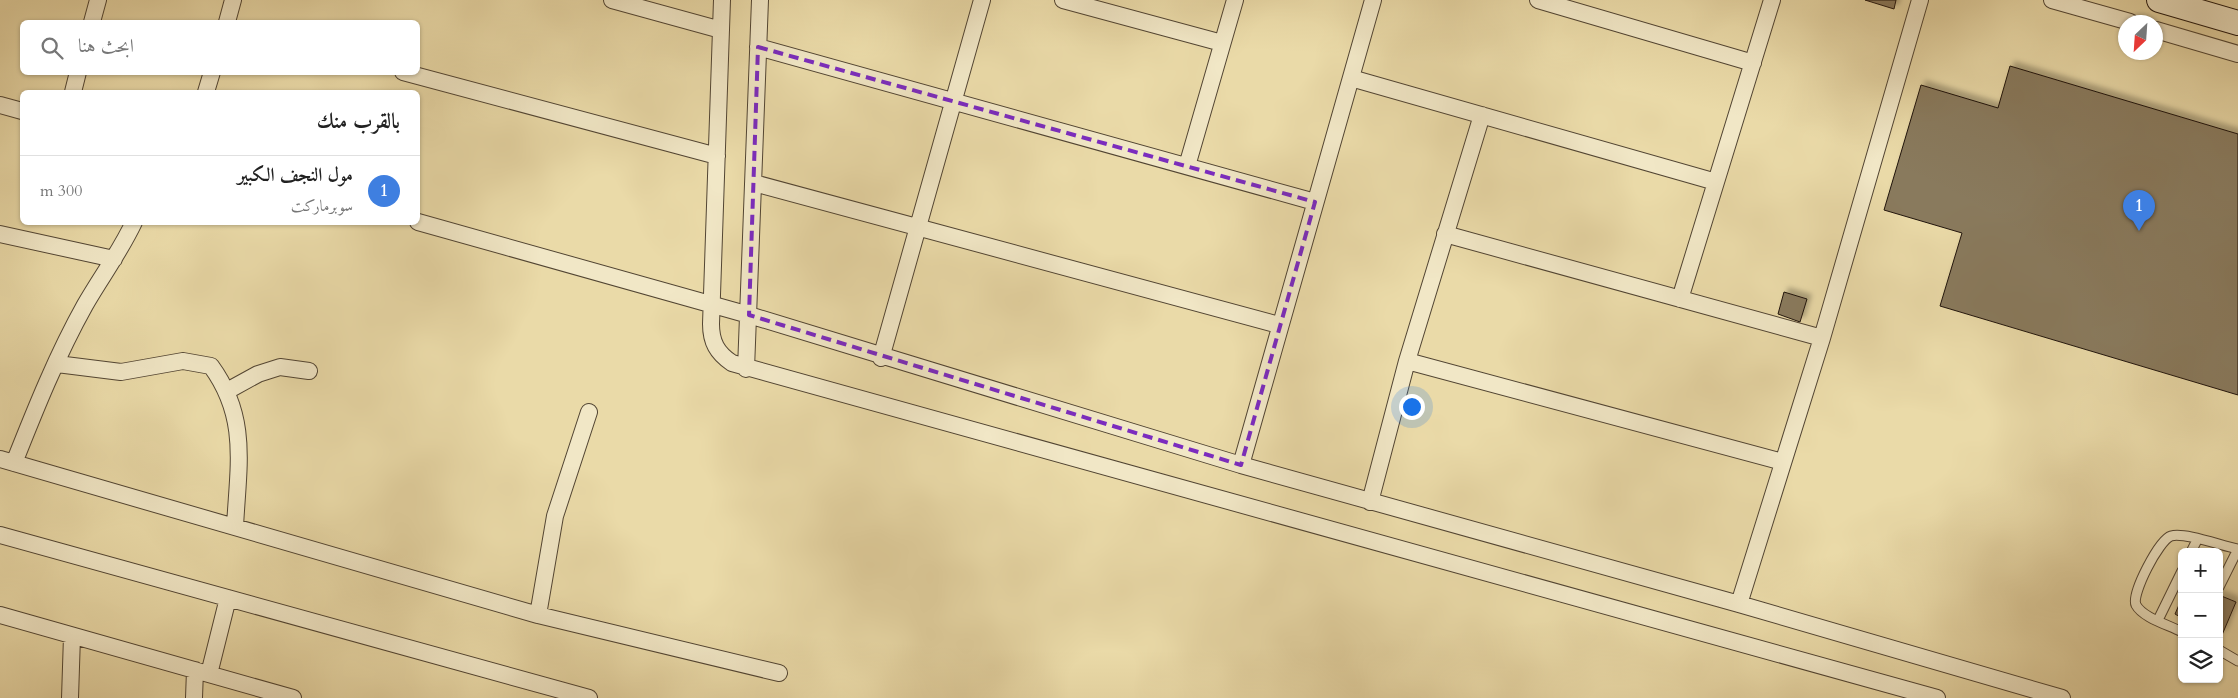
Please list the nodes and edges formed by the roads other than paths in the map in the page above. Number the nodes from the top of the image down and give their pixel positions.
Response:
1 (98, 0) edge
2 (233, 0) edge
3 (612, 0) edge
4 (722, 0) edge
5 (760, 0) edge
6 (982, 0) edge
7 (1063, 0) edge
8 (1235, 0) edge
9 (1373, 0) edge
10 (1538, 0) edge
11 (1772, 0) edge
12 (1920, 0) edge
13 (2052, 0) edge
14 (2167, 2) edge
15 (2118, 19) edge
16 (93, 20) edge
17 (228, 20) edge
18 (2238, 23) edge
19 (721, 30) junction
20 (2163, 32) edge
21 (1222, 43) junction
22 (758, 47) junction
23 (2238, 54) edge
24 (1753, 63) junction
25 (77, 75) edge
26 (211, 75) edge
27 (414, 75) edge
28 (1351, 78) junction
29 (74, 90) edge
30 (207, 90) edge
31 (954, 101) junction
32 (0, 105) edge
33 (20, 111) edge
34 (1482, 115) junction
35 (717, 156) junction
36 (1187, 166) junction
37 (1716, 182) junction
38 (754, 183) junction
39 (1315, 202) junction
40 (420, 223) edge
41 (132, 225) edge
42 (918, 228) junction
43 (0, 234) edge
44 (1445, 234) junction
45 (114, 259) junction
46 (1680, 299) junction
47 (712, 305) junction
48 (749, 315) junction
49 (1279, 325) junction
50 (1822, 338) junction
51 (881, 358) junction
52 (1407, 361) junction
53 (57, 364) junction
54 (746, 369) junction
55 (309, 371) dead end
56 (227, 391) junction
57 (590, 412) dead end
58 (7, 461) edge
59 (1783, 462) junction
60 (1241, 465) junction
61 (1370, 502) junction
62 (235, 527) junction
63 (0, 535) edge
64 (2196, 540) junction
65 (2193, 548) edge
66 (2238, 549) edge
67 (2178, 579) edge
68 (2223, 580) edge
69 (228, 598) junction
70 (1739, 604) junction
71 (0, 615) edge
72 (538, 615) junction
73 (2158, 620) junction
74 (2178, 630) edge
75 (72, 636) junction
76 (2223, 652) edge
77 (2238, 661) edge
78 (202, 672) junction
79 (778, 673) dead end
80 (2009, 691) edge
81 (70, 698) edge
82 (194, 698) edge
83 (293, 698) edge
84 (589, 698) edge
85 (1937, 698) edge
86 (2062, 698) edge

1 - 16 street
2 - 17 street
3 - 19 street
4 - 19 street
5 - 22 street
6 - 31 street
7 - 21 street
8 - 21 street
9 - 28 street
10 - 24 street
11 - 24 street
12 - 50 street
13 - 15 street
14 - 18 main road
19 - 35 street
20 - 23 street
21 - 36 street
22 - 31 street
22 - 38 street
24 - 37 street
25 - 29 street
26 - 30 street
27 - 35 street
28 - 34 street
28 - 39 street
31 - 36 street
31 - 42 street
32 - 33 street
34 - 37 street
34 - 44 street
35 - 47 street
36 - 39 street
37 - 46 street
38 - 42 street
38 - 48 street
39 - 49 street
40 - 47 street
41 - 45 street
42 - 49 street
42 - 51 street
43 - 45 street
44 - 46 street
44 - 52 street
45 - 53 street
46 - 50 street
47 - 48 street
47 - 54 street
48 - 51 street
48 - 54 street
49 - 60 street
50 - 59 street
51 - 60 street
52 - 59 street
52 - 61 street
53 - 56 street
53 - 58 street
54 - 85 street
55 - 56 street
56 - 62 street
57 - 72 street
58 - 62 street
59 - 70 street
60 - 61 street
61 - 70 street
62 - 72 street
63 - 69 street
64 - 65 lane
64 - 66 lane
64 - 73 lane
66 - 68 lane
67 - 73 lane
69 - 78 street
69 - 84 street
70 - 80 street
71 - 75 street
72 - 79 street
73 - 74 lane
75 - 78 street
75 - 81 street
76 - 77 lane
78 - 82 street
78 - 83 street
80 - 86 street

